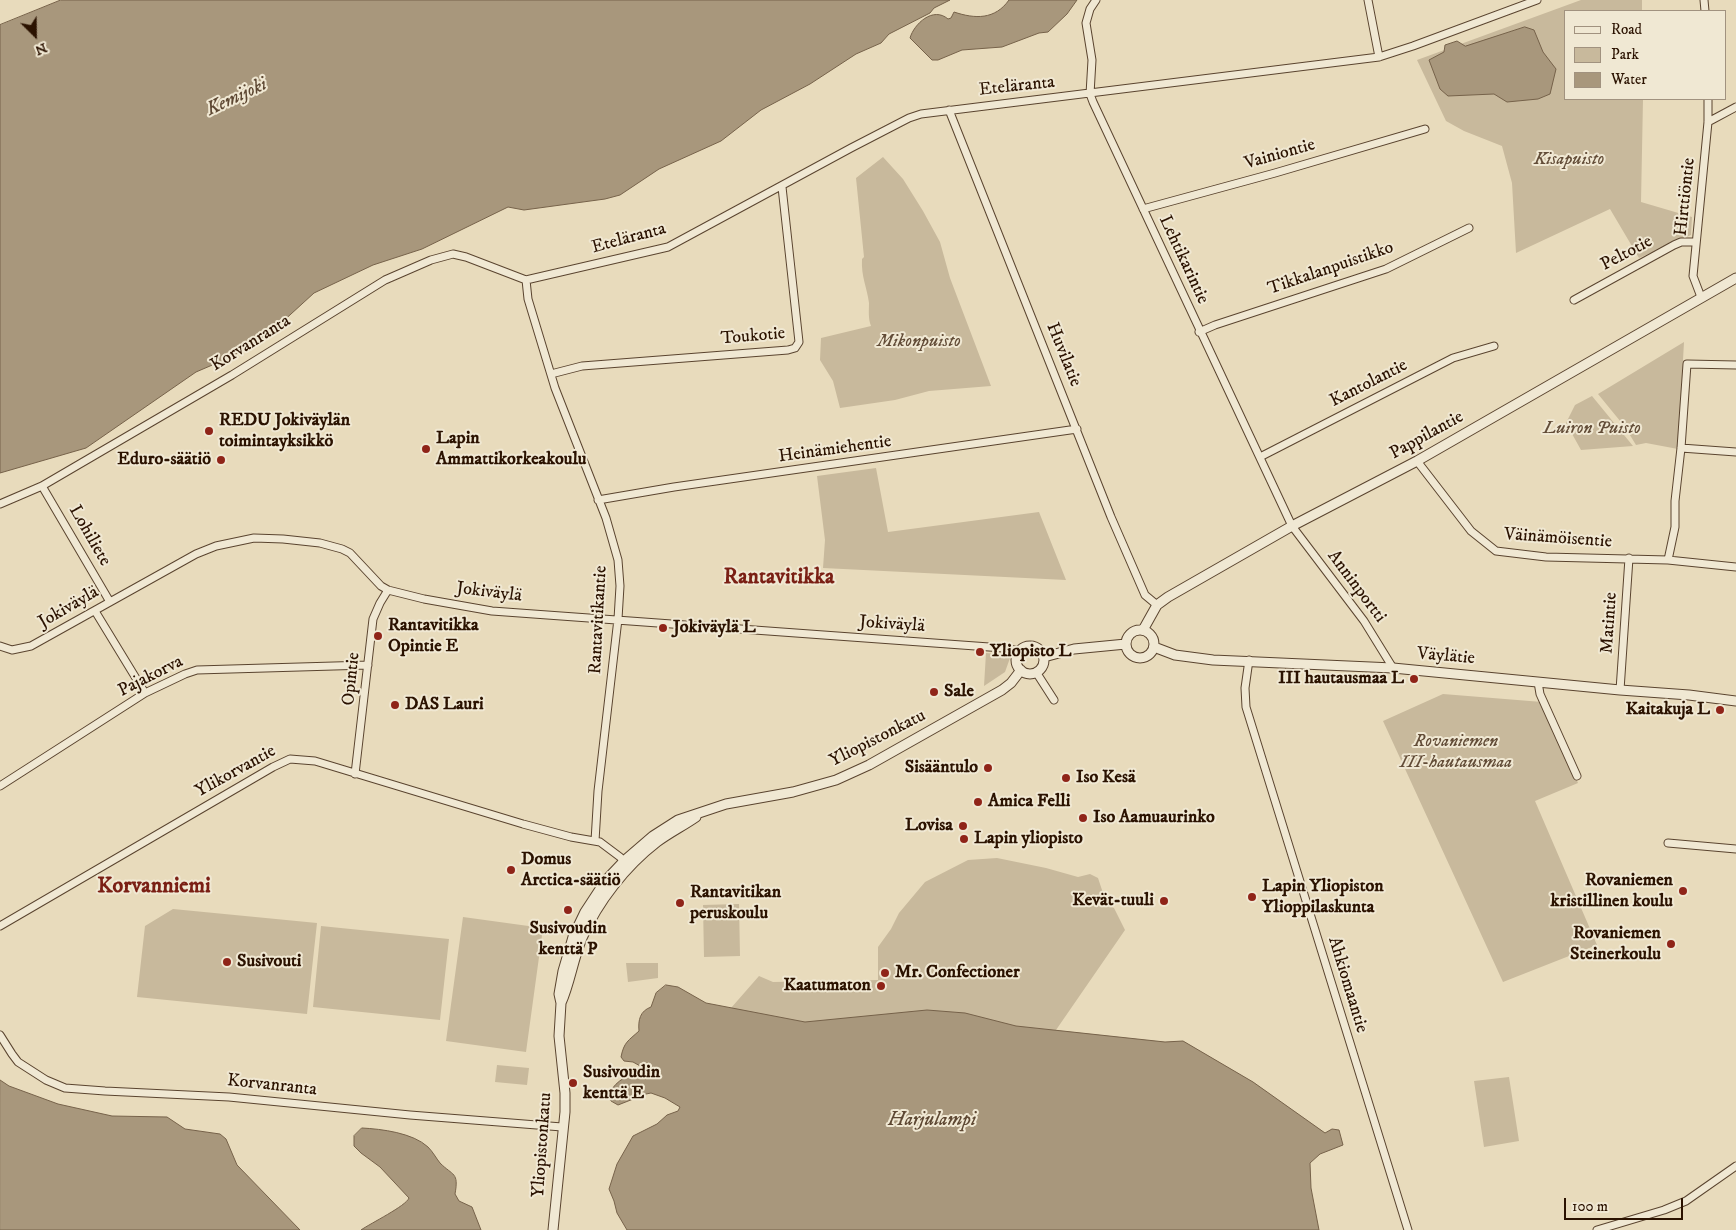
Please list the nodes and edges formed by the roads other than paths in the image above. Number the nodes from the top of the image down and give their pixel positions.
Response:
1 (1096, 0) edge
2 (1368, 0) edge
3 (1537, 0) edge
4 (1378, 57) junction
5 (1090, 94) junction
6 (1708, 100) edge
7 (1736, 107) edge
8 (949, 110) junction
9 (1708, 122) junction
10 (1424, 128) dead end
11 (782, 187) junction
12 (1143, 209) junction
13 (1469, 228) dead end
14 (1696, 242) junction
15 (1736, 278) edge
16 (526, 280) junction
17 (1700, 297) junction
18 (1574, 300) dead end
19 (1199, 332) junction
20 (1494, 346) dead end
21 (1736, 366) edge
22 (551, 374) junction
23 (1077, 429) junction
24 (1682, 448) junction
25 (1736, 452) edge
26 (1260, 458) junction
27 (1416, 461) junction
28 (42, 486) junction
29 (598, 500) junction
30 (0, 504) edge
31 (1292, 526) junction
32 (1629, 558) junction
33 (1668, 560) junction
34 (1736, 567) edge
35 (388, 590) junction
36 (110, 602) junction
37 (1157, 605) junction
38 (95, 611) junction
39 (618, 619) junction
40 (1143, 630) junction
41 (1126, 644) junction
42 (0, 646) edge
43 (1154, 647) junction
44 (1019, 651) junction
45 (1044, 657) junction
46 (1249, 660) junction
47 (368, 665) junction
48 (1393, 668) junction
49 (1021, 670) junction
50 (1036, 672) junction
51 (1538, 682) junction
52 (1620, 690) junction
53 (145, 693) junction
54 (1054, 700) dead end
55 (1736, 702) edge
56 (355, 774) junction
57 (1577, 776) dead end
58 (0, 786) edge
59 (595, 841) junction
60 (1668, 843) dead end
61 (1736, 849) edge
62 (627, 865) junction
63 (0, 926) edge
64 (0, 1035) edge
65 (562, 1127) junction
66 (1736, 1166) edge
67 (553, 1230) edge
68 (1408, 1230) edge
69 (1597, 1230) edge

1 - 5 street, Lehtikarintie
2 - 4 street
3 - 4 street, Eteläranta
4 - 5 street, Eteläranta
5 - 8 street, Eteläranta
5 - 12 street, Lehtikarintie
6 - 9 street, Hirttiöntie
7 - 9 street
8 - 11 street, Eteläranta
8 - 23 street, Huvilatie
9 - 14 street, Hirttiöntie
10 - 12 street, Vainiontie
11 - 16 street, Eteläranta
11 - 22 street, Toukotie
12 - 19 street, Lehtikarintie
13 - 19 street, Tikkalanpuistikko
14 - 17 street, Hirttiöntie
14 - 18 street, Peltotie
15 - 17 street, Pappilantie
16 - 22 street, Rantavitikantie
16 - 28 street, Korvanranta
17 - 27 street, Pappilantie
19 - 26 street, Lehtikarintie
20 - 26 street, Kantolantie
21 - 24 street
22 - 29 street, Rantavitikantie
23 - 29 street, Heinämiehentie
23 - 37 street, Huvilatie
24 - 25 street
24 - 33 street
26 - 31 street, Lehtikarintie
27 - 31 street, Pappilantie
27 - 32 street, Väinämöisentie
28 - 30 street, Korvanranta
28 - 36 street, Lohiliete
29 - 39 street, Rantavitikantie
31 - 37 street, Pappilantie
31 - 48 street, Anninportti
32 - 33 street, Väinämöisentie
32 - 52 street, Matintie
33 - 34 street, Väinämöisentie
35 - 36 street, Jokiväylä
35 - 39 street, Jokiväylä
35 - 47 street, Opintie
36 - 38 street, Jokiväylä
37 - 40 street, Pappilantie
38 - 42 street, Jokiväylä
38 - 53 street
39 - 44 street, Jokiväylä
39 - 59 street, Rantavitikantie
40 - 41 street
40 - 43 street
41 - 43 street
41 - 45 street
43 - 46 street, Väylätie
44 - 45 street
44 - 49 street
45 - 50 street
46 - 48 street, Väylätie
46 - 68 street, Ahkiomaantie
47 - 53 street, Pajakorva
47 - 56 street, Opintie
48 - 51 street, Väylätie
49 - 50 street
49 - 62 street, Yliopistonkatu
50 - 54 street
51 - 52 street, Väylätie
51 - 57 street
52 - 55 street, Väylätie
53 - 58 street, Pajakorva
56 - 59 street, Ylikorvantie
56 - 63 street, Ylikorvantie
59 - 62 street
60 - 61 street
62 - 65 street, Yliopistonkatu
64 - 65 street, Korvanranta
65 - 67 street, Yliopistonkatu
66 - 69 street

